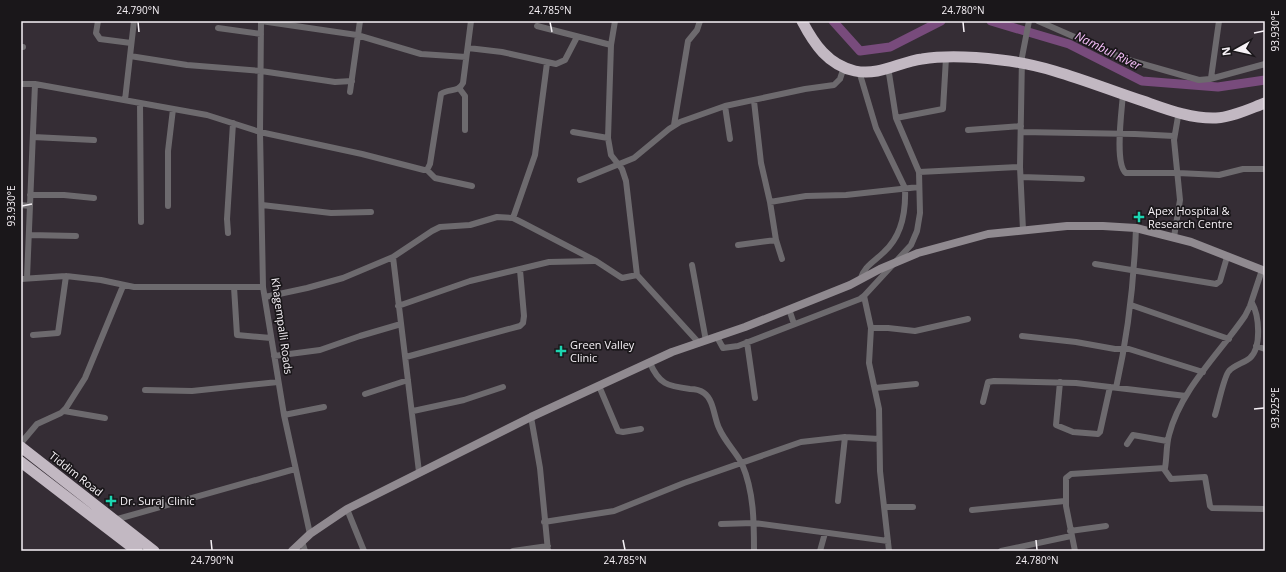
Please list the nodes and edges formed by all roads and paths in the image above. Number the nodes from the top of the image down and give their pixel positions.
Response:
1 (98, 21) edge
2 (134, 21) edge
3 (261, 21) edge
4 (360, 21) edge
5 (471, 21) edge
6 (615, 21) edge
7 (700, 21) edge
8 (802, 21) edge
9 (809, 21) edge
10 (1038, 21) edge
11 (1219, 21) edge
12 (1029, 22) edge
13 (537, 26) dead end
14 (218, 28) dead end
15 (261, 34) junction
16 (357, 35) junction
17 (576, 37) junction
18 (131, 43) junction
19 (611, 46) junction
20 (468, 48) junction
21 (130, 56) junction
22 (466, 57) junction
23 (946, 58) junction
24 (1022, 61) junction
25 (547, 63) junction
26 (1265, 64) edge
27 (888, 66) junction
28 (844, 67) junction
29 (261, 71) junction
30 (859, 71) junction
31 (1211, 78) junction
32 (352, 81) junction
33 (21, 84) edge
34 (35, 84) junction
35 (459, 88) junction
36 (350, 92) dead end
37 (1123, 94) junction
38 (1265, 97) edge
39 (124, 100) junction
40 (754, 101) junction
41 (140, 103) junction
42 (1265, 104) edge
43 (725, 106) junction
44 (173, 109) junction
45 (1179, 110) junction
46 (896, 118) junction
47 (233, 123) junction
48 (674, 125) junction
49 (1021, 129) junction
50 (465, 130) dead end
51 (968, 130) dead end
52 (260, 132) junction
53 (573, 132) dead end
54 (1120, 133) junction
55 (1174, 136) junction
56 (33, 137) junction
57 (608, 138) junction
58 (730, 139) dead end
59 (94, 140) dead end
60 (620, 164) junction
61 (1020, 167) junction
62 (1265, 168) edge
63 (427, 170) junction
64 (918, 172) junction
65 (1178, 173) junction
66 (1021, 176) junction
67 (580, 180) dead end
68 (1082, 180) dead end
69 (472, 186) dead end
70 (919, 187) junction
71 (905, 188) junction
72 (30, 195) junction
73 (94, 198) dead end
74 (770, 202) junction
75 (21, 205) edge
76 (262, 205) junction
77 (30, 206) junction
78 (168, 206) dead end
79 (371, 212) dead end
80 (512, 218) junction
81 (141, 222) dead end
82 (1136, 228) junction
83 (1023, 230) junction
84 (228, 234) dead end
85 (76, 236) dead end
86 (29, 237) junction
87 (1174, 237) junction
88 (21, 239) edge
89 (776, 240) junction
90 (738, 245) dead end
91 (393, 257) junction
92 (1227, 257) junction
93 (782, 259) dead end
94 (596, 261) junction
95 (896, 262) junction
96 (1095, 264) dead end
97 (692, 265) dead end
98 (520, 270) junction
99 (1134, 270) junction
100 (1263, 270) edge
101 (637, 275) junction
102 (66, 276) junction
103 (24, 279) edge
104 (860, 280) junction
105 (123, 286) junction
106 (234, 287) junction
107 (264, 287) junction
108 (864, 296) junction
109 (265, 297) junction
110 (1252, 302) junction
111 (1131, 305) junction
112 (398, 306) junction
113 (792, 316) junction
114 (968, 319) dead end
115 (400, 324) junction
116 (871, 328) junction
117 (33, 335) dead end
118 (1022, 336) dead end
119 (271, 338) junction
120 (718, 338) junction
121 (1229, 339) junction
122 (702, 342) junction
123 (747, 342) junction
124 (1256, 346) junction
125 (1125, 348) junction
126 (1265, 349) edge
127 (274, 356) junction
128 (406, 357) junction
129 (650, 363) junction
130 (1203, 372) junction
131 (408, 380) junction
132 (278, 382) junction
133 (1060, 382) junction
134 (916, 384) dead end
135 (599, 386) junction
136 (503, 387) dead end
137 (1113, 387) junction
138 (875, 388) junction
139 (144, 390) dead end
140 (365, 394) dead end
141 (1186, 396) junction
142 (755, 398) dead end
143 (983, 402) dead end
144 (324, 407) dead end
145 (64, 411) junction
146 (413, 411) junction
147 (284, 415) junction
148 (1215, 415) dead end
149 (531, 417) junction
150 (105, 418) dead end
151 (641, 429) dead end
152 (845, 437) junction
153 (879, 439) junction
154 (1167, 441) junction
155 (21, 443) edge
156 (1127, 444) dead end
157 (21, 447) edge
158 (21, 462) edge
159 (741, 462) junction
160 (295, 469) junction
161 (1164, 469) junction
162 (419, 472) junction
163 (838, 501) dead end
164 (1065, 501) junction
165 (890, 507) junction
166 (914, 507) dead end
167 (347, 509) junction
168 (1265, 509) edge
169 (972, 510) dead end
170 (114, 520) junction
171 (544, 522) junction
172 (754, 523) junction
173 (721, 524) dead end
174 (1106, 526) dead end
175 (825, 533) junction
176 (310, 534) junction
177 (1071, 534) junction
178 (302, 541) junction
179 (888, 541) junction
180 (548, 548) edge
181 (137, 551) edge
182 (154, 551) edge
183 (292, 551) edge
184 (305, 551) edge
185 (364, 551) edge
186 (513, 551) edge
187 (754, 551) edge
188 (820, 551) edge
189 (889, 551) edge
190 (1001, 551) edge
191 (1075, 551) edge

1 - 18 street
2 - 18 street
3 - 15 street, Khagempalli Roads
3 - 16 street
4 - 16 street
5 - 20 street
6 - 19 street
7 - 48 street
8 - 28 highway
9 - 27 highway
10 - 31 street
11 - 31 street
12 - 24 street
13 - 17 street
14 - 15 street
15 - 29 street, Khagempalli Roads
16 - 22 street
16 - 32 street
17 - 19 street
17 - 25 street
18 - 21 street
19 - 57 street
20 - 22 street
20 - 25 street
21 - 29 street
21 - 39 street
22 - 35 street
23 - 24 highway
23 - 27 highway
23 - 46 street
24 - 27 highway
24 - 37 highway
24 - 45 highway
24 - 49 street
25 - 80 street
26 - 31 street
27 - 30 highway
27 - 46 street
28 - 30 highway
28 - 40 street
29 - 32 street
29 - 52 street, Khagempalli Roads
30 - 71 street
32 - 36 street
33 - 34 street
34 - 39 street
34 - 56 street
35 - 50 street
35 - 63 street
37 - 45 highway
37 - 54 street
38 - 45 highway
39 - 41 street
40 - 43 street
40 - 74 street
41 - 44 street
41 - 81 street
42 - 45 highway
43 - 48 street
43 - 58 street
44 - 47 street
44 - 78 street
45 - 55 street
46 - 64 street
47 - 52 street
47 - 84 street
48 - 60 street
49 - 51 street
49 - 54 street
49 - 61 street
52 - 63 street
52 - 76 street, Khagempalli Roads
53 - 57 street
54 - 55 street
54 - 65 street
55 - 65 street
56 - 59 street
56 - 72 street
57 - 60 street
60 - 67 street
60 - 101 street
61 - 64 street
61 - 66 street
62 - 65 street
63 - 69 street
64 - 70 street
65 - 87 street
66 - 68 street
66 - 83 street
70 - 71 street
70 - 95 street
71 - 74 street
71 - 104 street
72 - 73 street
72 - 77 street
74 - 89 street
75 - 77 street
76 - 79 street
76 - 107 street, Khagempalli Roads
77 - 86 street
80 - 91 street
80 - 94 street
82 - 83 street
82 - 87 street
82 - 99 street
83 - 95 street
85 - 86 street
86 - 88 street
86 - 103 street
87 - 92 street
89 - 90 street
89 - 93 street
91 - 109 street
91 - 112 street
92 - 99 street
92 - 100 street
94 - 98 street
94 - 101 street
95 - 104 street
95 - 108 street
96 - 99 street
97 - 122 street
98 - 112 street
98 - 128 street
99 - 111 street
100 - 110 street
101 - 122 street
102 - 103 street
102 - 105 street
102 - 117 street
104 - 113 street
105 - 106 street
105 - 145 street
106 - 107 street
106 - 119 street
107 - 109 street, Khagempalli Roads
108 - 113 street
108 - 116 street
109 - 119 street, Khagempalli Roads
110 - 121 street
110 - 124 street
111 - 121 street
111 - 125 street
112 - 115 street
113 - 120 street
113 - 123 street
114 - 116 street
115 - 127 street
115 - 128 street
116 - 138 street
118 - 125 street
119 - 127 street, Khagempalli Roads
120 - 122 street
120 - 123 street
121 - 130 street
122 - 129 street
123 - 142 street
124 - 126 street
124 - 148 street
125 - 130 street
125 - 137 street
127 - 132 street, Khagempalli Roads
128 - 131 street
129 - 135 street
129 - 159 street
130 - 141 street
131 - 140 street
131 - 146 street
132 - 139 street
132 - 147 street, Khagempalli Roads
133 - 137 street
133 - 137 street
133 - 143 street
134 - 138 street
135 - 149 street
135 - 151 street
136 - 146 street
137 - 141 street
138 - 153 street
141 - 154 street
144 - 147 street
145 - 150 street
145 - 155 street
146 - 162 street
147 - 160 street, Khagempalli Roads
149 - 162 street
149 - 171 street
152 - 153 street
152 - 159 street
152 - 163 street
153 - 165 street
154 - 156 street
154 - 161 street
157 - 170 highway, Tiddim Road
158 - 181 highway
159 - 171 street
159 - 172 street
160 - 170 street
160 - 176 street, Khagempalli Roads
161 - 164 street
161 - 168 street
162 - 167 street
164 - 169 street
164 - 177 street
165 - 166 street
165 - 179 street
167 - 176 street
167 - 185 street
170 - 182 highway, Tiddim Road
171 - 180 street
172 - 173 street
172 - 175 street
172 - 187 street
174 - 177 street
175 - 179 street
175 - 188 street
176 - 178 street
177 - 190 street
177 - 191 street
178 - 183 street
178 - 184 street
179 - 189 street
180 - 186 street

